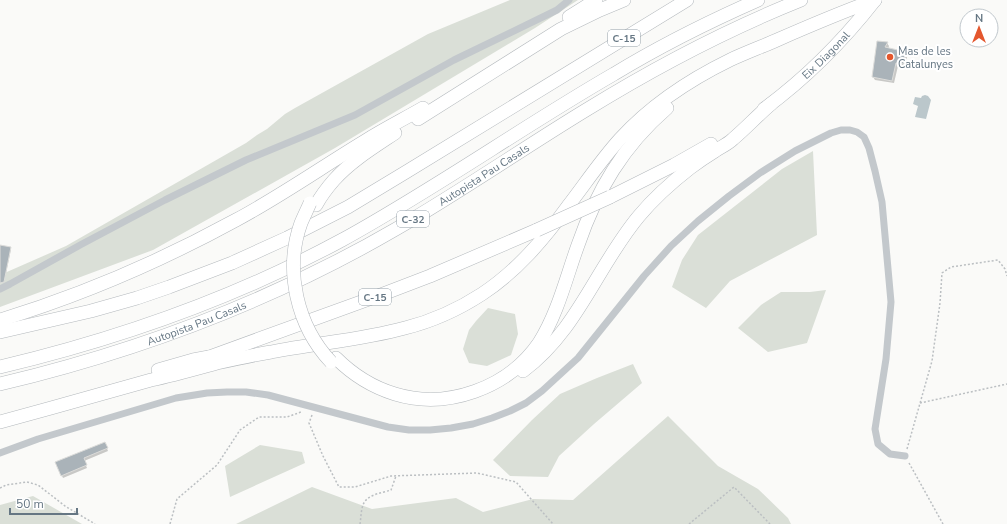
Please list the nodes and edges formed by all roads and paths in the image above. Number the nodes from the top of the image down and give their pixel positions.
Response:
1 (569, 0) edge
2 (596, 0) edge
3 (624, 0) edge
4 (687, 0) edge
5 (758, 0) edge
6 (801, 0) edge
7 (875, 0) edge
8 (818, 22) junction
9 (771, 104) junction
10 (423, 108) junction
11 (313, 204) junction
12 (1007, 276) edge
13 (0, 289) edge
14 (0, 320) edge
15 (44, 322) junction
16 (0, 332) edge
17 (0, 336) edge
18 (210, 356) junction
19 (334, 360) junction
20 (0, 367) edge
21 (151, 380) junction
22 (0, 384) edge
23 (1007, 384) edge
24 (920, 403) junction
25 (314, 408) junction
26 (0, 414) edge
27 (0, 422) edge
28 (0, 453) edge
29 (904, 456) junction
30 (396, 476) junction
31 (0, 488) edge
32 (95, 524) edge
33 (170, 524) edge
34 (360, 524) edge
35 (553, 524) edge
36 (689, 524) edge
37 (770, 524) edge
38 (943, 524) edge

1 - 13 street
2 - 10 highway
3 - 11 highway
4 - 15 highway, C-15
5 - 20 highway, Autopista Pau Casals / C-32
6 - 22 highway, Autopista Pau Casals / C-32
7 - 8 highway
7 - 9 highway, Eix Diagonal / C-15
8 - 19 highway
8 - 21 highway
9 - 18 highway, C-15, bridge
9 - 19 highway
10 - 11 highway
10 - 14 highway
11 - 19 highway
12 - 24 path
15 - 16 highway, C-15
15 - 17 highway
18 - 21 highway, C-15
18 - 26 highway
21 - 27 highway, C-15
23 - 24 path
24 - 29 path
25 - 28 street
25 - 29 street
25 - 30 path
25 - 33 path
29 - 38 path
30 - 34 path
30 - 35 path
31 - 32 path
36 - 37 path

